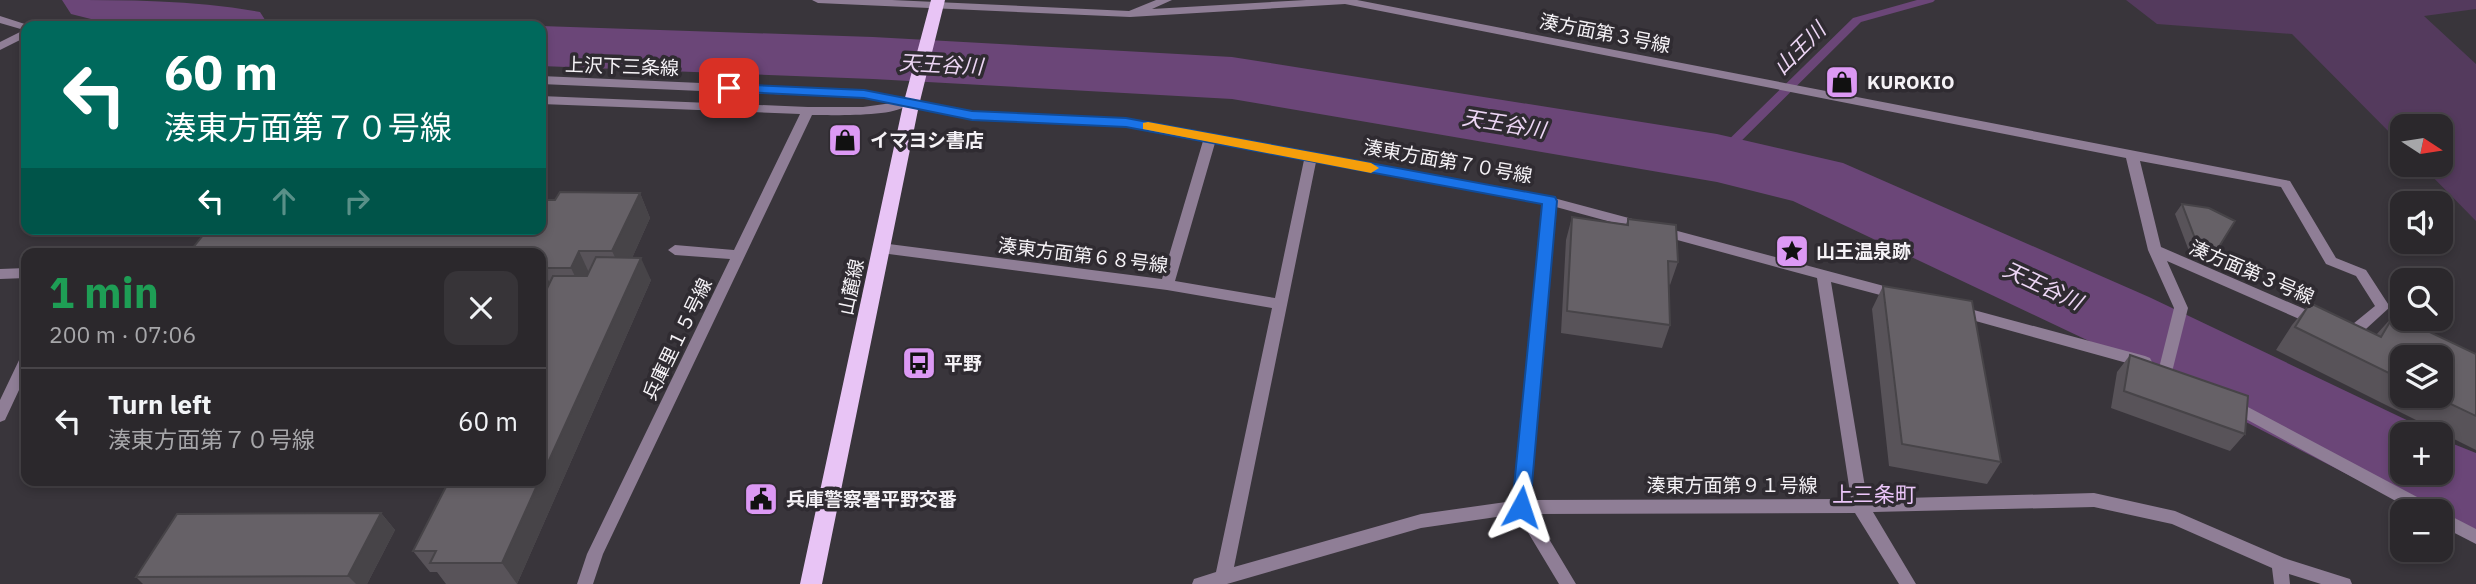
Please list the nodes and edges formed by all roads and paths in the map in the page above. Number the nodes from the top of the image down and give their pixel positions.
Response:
1 (818, 0) edge
2 (1166, 0) edge
3 (937, 3) edge
4 (1130, 14) junction
5 (0, 19) edge
6 (21, 25) edge
7 (21, 36) edge
8 (0, 47) edge
9 (546, 80) edge
10 (546, 100) edge
11 (911, 105) junction
12 (808, 111) junction
13 (1211, 137) junction
14 (2132, 155) junction
15 (1311, 157) junction
16 (1550, 201) junction
17 (881, 248) junction
18 (676, 250) dead end
19 (2155, 250) junction
20 (739, 255) junction
21 (21, 273) edge
22 (0, 274) edge
23 (1823, 274) junction
24 (1167, 285) junction
25 (1916, 299) edge
26 (1280, 304) junction
27 (1942, 307) edge
28 (21, 371) edge
29 (2214, 394) edge
30 (0, 416) edge
31 (2406, 499) edge
32 (1860, 506) junction
33 (1521, 507) junction
34 (2453, 525) edge
35 (2476, 537) edge
36 (2280, 564) junction
37 (1223, 578) junction
38 (585, 584) edge
39 (811, 584) edge
40 (1200, 584) edge
41 (1568, 584) edge
42 (1908, 584) edge
43 (2282, 584) edge
44 (2343, 584) edge

1 - 3 street, 湊方面第３号線
2 - 4 street
3 - 4 street, 湊方面第３号線
3 - 11 main road, 山麓線
4 - 14 street, 湊方面第３号線
5 - 6 street
7 - 8 street
9 - 11 street, 上沢下三条線
10 - 12 street
11 - 12 street
11 - 13 street, 湊東方面第７０号線
11 - 17 main road, 山麓線
12 - 20 street, 兵庫里１５号線
13 - 15 street, 湊東方面第７０号線
13 - 24 street
14 - 19 street, 湊方面第３号線
14 - 19 street, 湊方面第３号線
15 - 16 street, 湊東方面第７０号線
15 - 26 street
16 - 23 street, 湊東方面第７０号線
16 - 33 street
17 - 24 street, 湊東方面第６８号線
17 - 39 main road, 山麓線
18 - 20 street
19 - 27 street, 湊方面第３号線
20 - 38 street, 兵庫里１５号線
21 - 22 street
23 - 25 street, 湊東方面第７０号線
23 - 32 street
24 - 26 street, 湊東方面第６８号線
26 - 37 street
28 - 30 street
29 - 31 street
32 - 33 street, 湊東方面第９１号線
32 - 36 street, 湊東方面第９１号線
32 - 42 street
33 - 37 street, 湊東方面第９１号線
33 - 41 street
34 - 35 street
36 - 43 street
36 - 44 street, 湊東方面第９１号線
37 - 40 street, 湊東方面第９１号線

